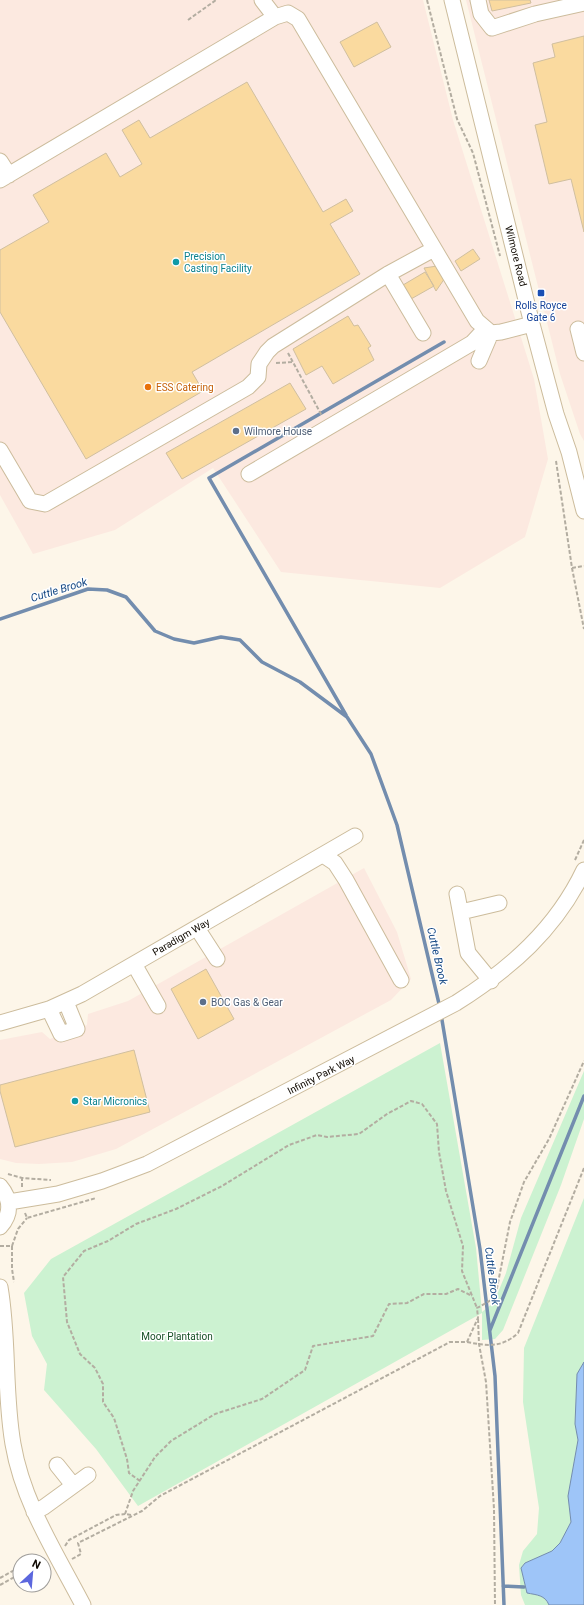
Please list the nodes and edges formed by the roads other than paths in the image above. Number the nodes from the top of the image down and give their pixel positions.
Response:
1 (262, 0) edge
2 (452, 0) edge
3 (478, 0) edge
4 (584, 4) edge
5 (275, 17) junction
6 (0, 161) edge
7 (4, 177) edge
8 (434, 249) junction
9 (388, 274) junction
10 (532, 324) junction
11 (578, 329) dead end
12 (488, 331) junction
13 (423, 333) dead end
14 (584, 353) edge
15 (479, 361) dead end
16 (0, 450) edge
17 (249, 474) dead end
18 (584, 511) edge
19 (355, 836) dead end
20 (323, 855) junction
21 (579, 866) edge
22 (456, 894) dead end
23 (500, 903) dead end
24 (461, 912) junction
25 (197, 928) junction
26 (217, 959) dead end
27 (134, 964) junction
28 (401, 980) dead end
29 (491, 981) junction
30 (66, 1002) junction
31 (158, 1006) dead end
32 (50, 1009) junction
33 (0, 1023) edge
34 (2, 1180) edge
35 (9, 1202) junction
36 (0, 1227) edge
37 (7, 1286) edge
38 (57, 1465) dead end
39 (88, 1475) dead end
40 (73, 1486) junction
41 (34, 1512) junction
42 (83, 1605) edge

1 - 5 street
2 - 10 street, Wilmore Road
3 - 4 street
5 - 7 street
5 - 8 street
6 - 7 street
8 - 9 street
8 - 12 street
9 - 13 street
9 - 16 street
10 - 12 street
10 - 18 street, Wilmore Road
11 - 14 street
12 - 15 street
12 - 17 street
19 - 20 street, Paradigm Way
20 - 25 street, Paradigm Way
20 - 28 street
21 - 29 street, Infinity Park Way
22 - 24 street
23 - 24 street
24 - 29 street
25 - 26 street
25 - 27 street, Paradigm Way
27 - 30 street, Paradigm Way
27 - 31 street
29 - 35 street, Infinity Park Way
30 - 32 street, Paradigm Way
30 - 32 street
32 - 33 street, Paradigm Way
34 - 35 street
35 - 36 street
37 - 41 street
38 - 40 street
39 - 40 street
40 - 41 street
41 - 42 street

